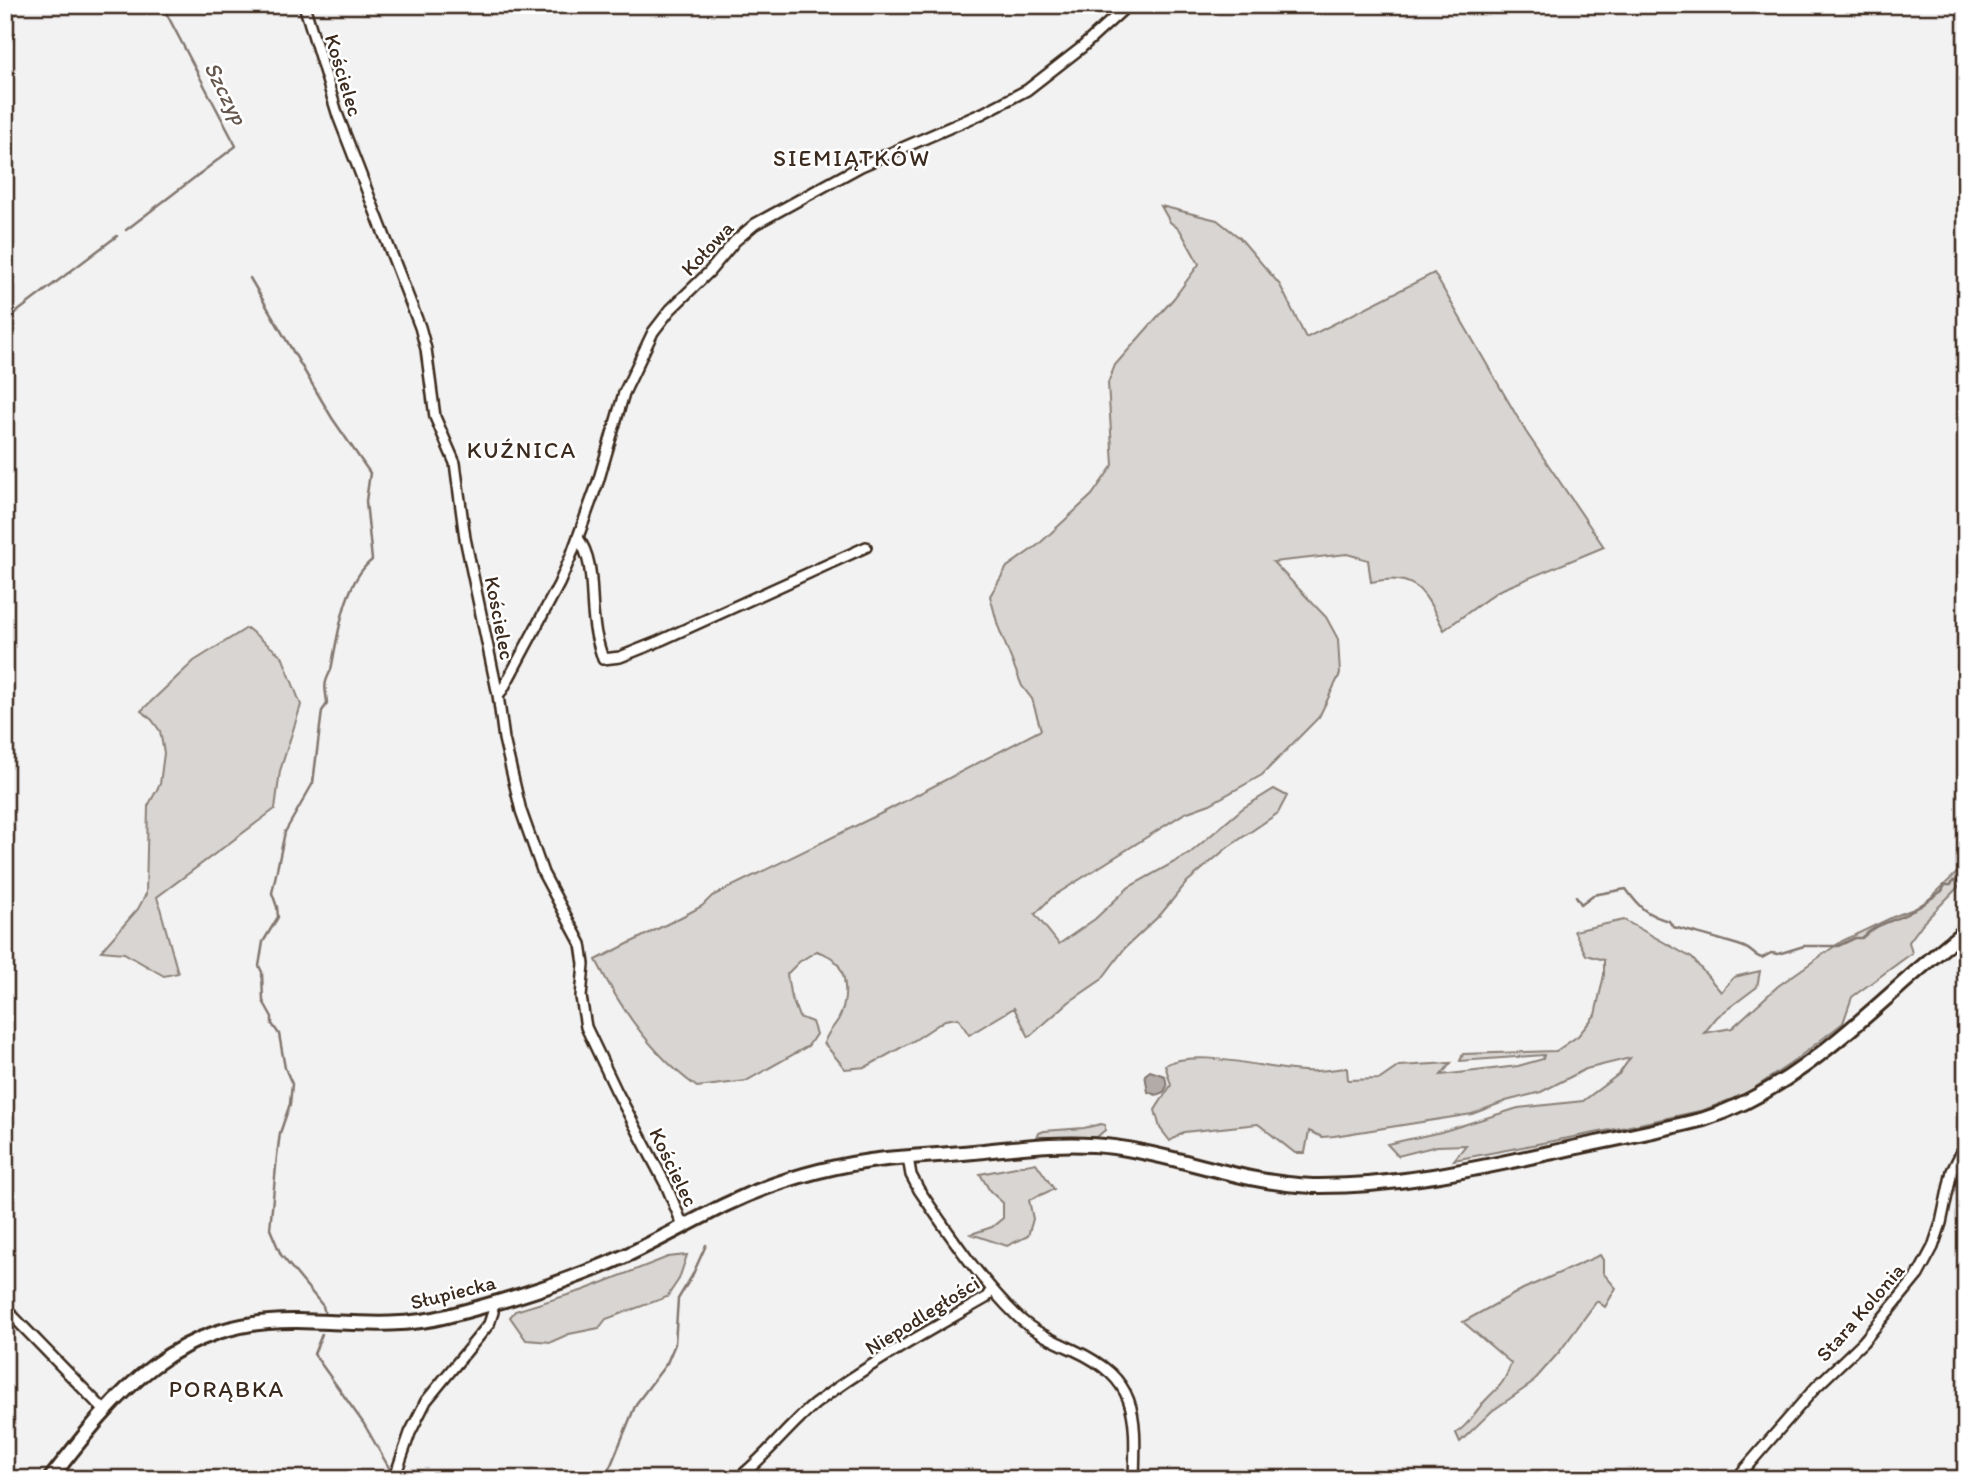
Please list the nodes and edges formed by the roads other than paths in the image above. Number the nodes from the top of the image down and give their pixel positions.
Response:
1 (304, 5) edge
2 (1128, 5) edge
3 (578, 538) junction
4 (866, 547) dead end
5 (498, 695) junction
6 (1966, 930) edge
7 (1966, 1143) edge
8 (908, 1158) junction
9 (683, 1226) junction
10 (992, 1289) junction
11 (491, 1304) junction
12 (5, 1308) edge
13 (104, 1410) junction
14 (50, 1479) edge
15 (394, 1479) edge
16 (737, 1479) edge
17 (1134, 1479) edge
18 (1736, 1479) edge

1 - 5 street, Kościelec
2 - 3 street, Kołowa
3 - 4 street
3 - 5 street, Kołowa
5 - 9 street, Kościelec
6 - 8 main road, Słupiecka
7 - 18 street, Stara Kolonia
8 - 9 main road, Słupiecka
8 - 10 street
9 - 11 main road, Słupiecka
10 - 16 street, Niepodległości
10 - 17 street, Niepodległości
11 - 13 main road, Słupiecka
11 - 15 street
12 - 13 street
13 - 14 main road, Słupiecka

